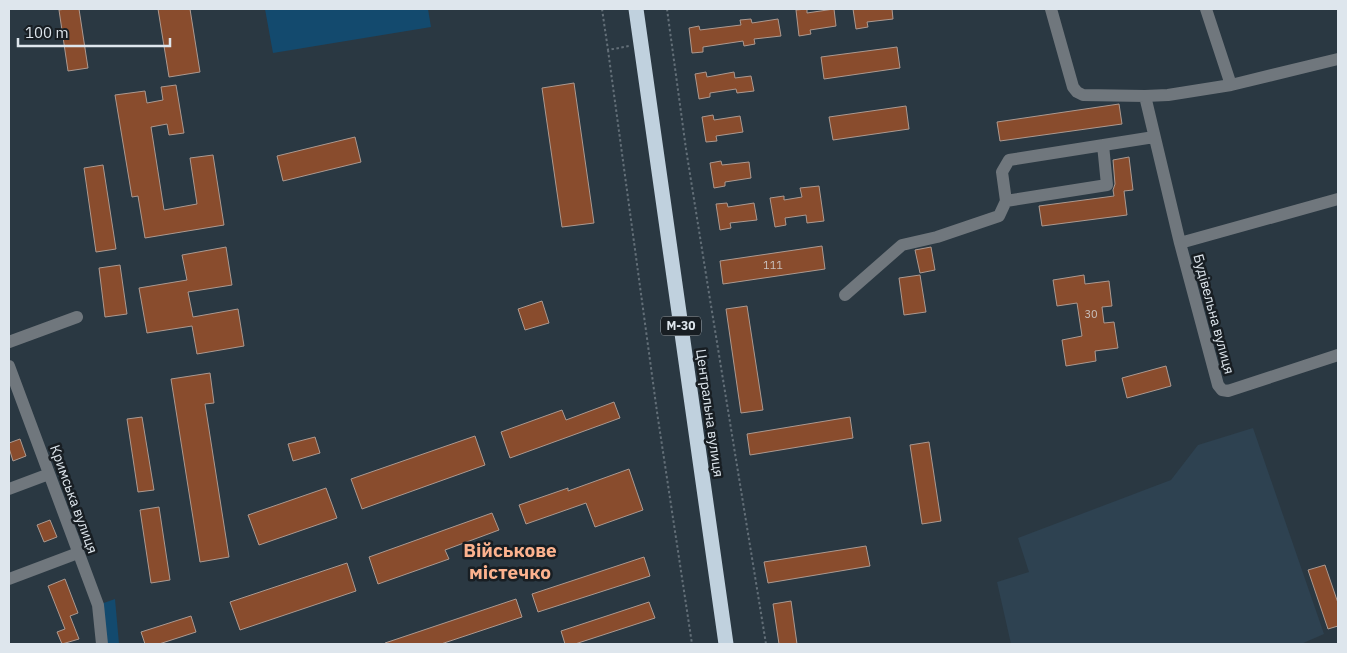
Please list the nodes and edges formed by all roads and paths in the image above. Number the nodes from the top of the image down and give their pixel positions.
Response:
1 (602, 9) edge
2 (636, 9) edge
3 (667, 9) edge
4 (1051, 9) edge
5 (1206, 9) edge
6 (629, 46) dead end
7 (608, 50) junction
8 (1338, 59) edge
9 (1231, 85) junction
10 (1145, 96) junction
11 (1154, 137) junction
12 (1103, 145) junction
13 (1338, 199) edge
14 (1006, 201) junction
15 (1180, 243) junction
16 (845, 295) dead end
17 (78, 316) dead end
18 (9, 342) edge
19 (1338, 355) edge
20 (9, 366) edge
21 (49, 474) junction
22 (9, 489) edge
23 (78, 553) junction
24 (9, 579) edge
25 (102, 644) edge
26 (692, 644) edge
27 (726, 644) edge
28 (766, 644) edge

1 - 7 path
2 - 27 highway, Центральна вулиця / М-30
3 - 28 path
4 - 10 street
5 - 9 street
6 - 7 path
7 - 26 path
8 - 9 street
9 - 10 street
10 - 11 street, Будівельна вулиця
11 - 12 street
11 - 15 street, Будівельна вулиця
12 - 14 street
12 - 14 street
13 - 15 street, Будівельна вулиця
14 - 16 street
15 - 19 street, Будівельна вулиця
17 - 18 street
20 - 21 street, Кримська вулиця
21 - 22 street
21 - 23 street, Кримська вулиця
23 - 24 street
23 - 25 street, Кримська вулиця

